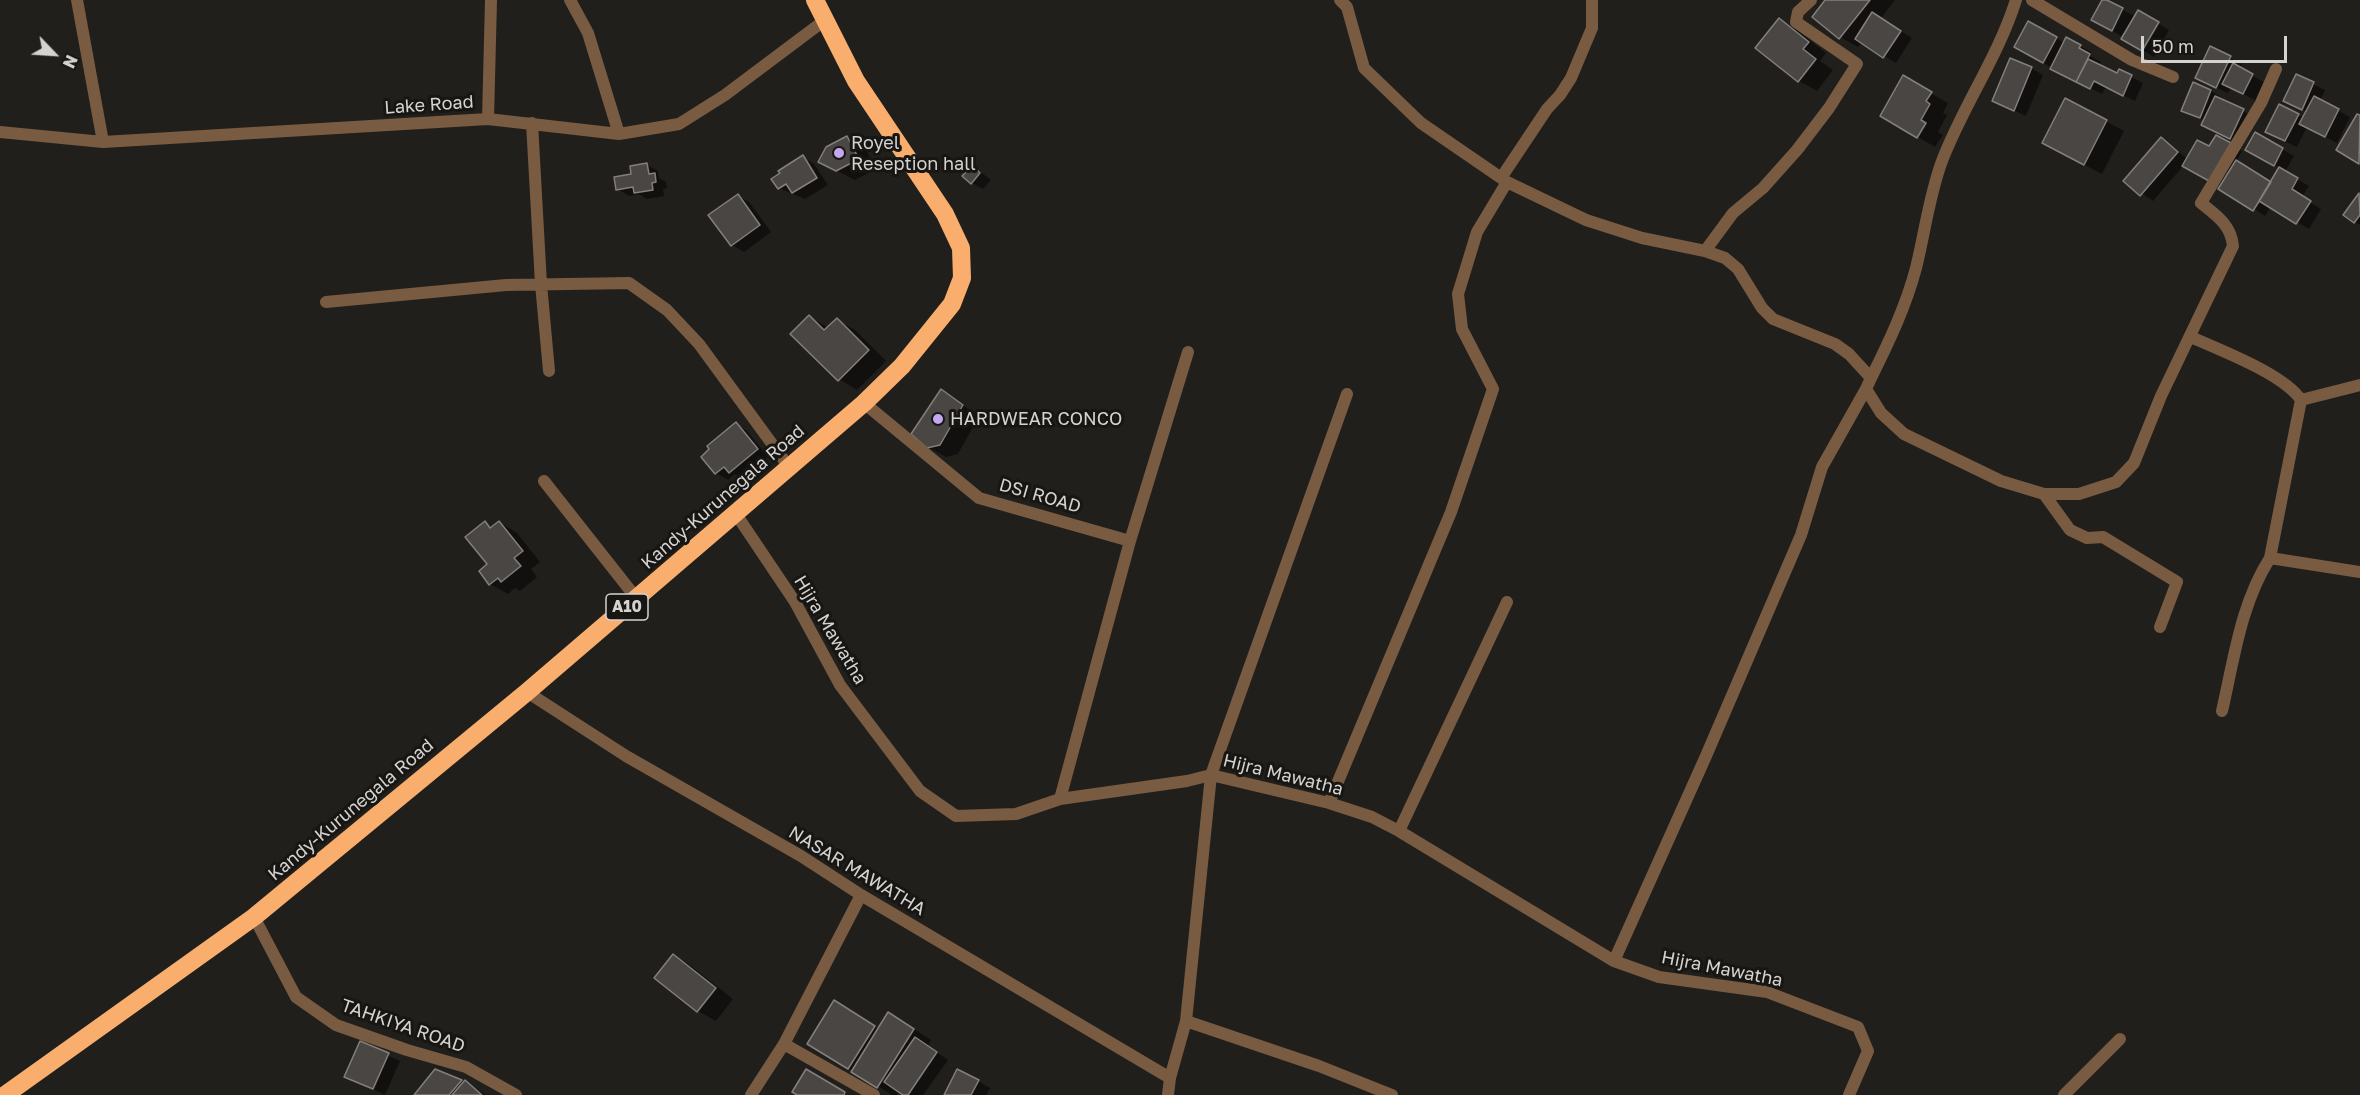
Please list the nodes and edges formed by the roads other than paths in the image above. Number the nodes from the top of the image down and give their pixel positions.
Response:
1 (77, 0) edge
2 (491, 0) edge
3 (570, 0) edge
4 (815, 0) edge
5 (1340, 0) edge
6 (1592, 0) edge
7 (1811, 0) edge
8 (2016, 0) edge
9 (2032, 0) edge
10 (825, 20) junction
11 (2276, 69) dead end
12 (2173, 77) dead end
13 (488, 119) junction
14 (532, 123) junction
15 (0, 132) edge
16 (619, 134) junction
17 (103, 142) junction
18 (1504, 180) junction
19 (1706, 251) junction
20 (541, 284) junction
21 (326, 302) dead end
22 (2191, 337) junction
23 (1188, 352) dead end
24 (549, 371) dead end
25 (1868, 383) junction
26 (2360, 385) edge
27 (1347, 394) dead end
28 (2301, 400) junction
29 (864, 403) junction
30 (789, 467) junction
31 (544, 481) dead end
32 (2044, 494) junction
33 (736, 514) junction
34 (1130, 541) junction
35 (2270, 558) junction
36 (2360, 572) edge
37 (637, 599) junction
38 (1507, 602) dead end
39 (2160, 627) dead end
40 (527, 692) junction
41 (2222, 711) dead end
42 (1211, 775) junction
43 (1060, 799) junction
44 (1329, 803) junction
45 (1400, 831) junction
46 (861, 895) junction
47 (254, 917) junction
48 (1614, 961) junction
49 (1186, 1021) junction
50 (2120, 1039) dead end
51 (784, 1044) junction
52 (1170, 1078) junction
53 (5, 1095) edge
54 (516, 1095) edge
55 (751, 1095) edge
56 (874, 1095) edge
57 (1168, 1095) edge
58 (1392, 1095) edge
59 (1849, 1095) edge
60 (2064, 1095) edge

1 - 17 street
2 - 13 street
3 - 16 street
4 - 10 highway, Kandy-Kurunegala Road / A10
5 - 18 street
6 - 18 street
7 - 19 street
8 - 25 street
9 - 12 street
10 - 16 street, Lake Road
10 - 29 highway, Kandy-Kurunegala Road / A10
11 - 22 street
13 - 14 street, Lake Road
13 - 17 street, Lake Road
14 - 16 street, Lake Road
14 - 20 street
15 - 17 street, Lake Road
18 - 19 street
18 - 44 street
19 - 25 street
20 - 21 street
20 - 24 street
20 - 30 street
22 - 28 street
22 - 32 street
23 - 34 street
25 - 32 street
25 - 48 street
26 - 28 street
27 - 42 street
28 - 35 street
29 - 30 highway, Kandy-Kurunegala Road / A10
29 - 34 street, DSI ROAD
30 - 33 highway, Kandy-Kurunegala Road / A10
31 - 37 street
32 - 39 street
33 - 37 highway, Kandy-Kurunegala Road / A10
33 - 43 street, Hijra Mawatha
34 - 43 street
35 - 36 street
35 - 41 street
37 - 40 highway, Kandy-Kurunegala Road / A10
38 - 45 street
40 - 46 street, NASAR MAWATHA
40 - 47 highway, Kandy-Kurunegala Road / A10
42 - 43 street, Hijra Mawatha
42 - 44 street, Hijra Mawatha
42 - 49 street
44 - 45 street, Hijra Mawatha
45 - 48 street, Hijra Mawatha
46 - 51 street
46 - 52 street, NASAR MAWATHA
47 - 53 highway, Kandy-Kurunegala Road / A10
47 - 54 street, TAHKIYA ROAD
48 - 59 street, Hijra Mawatha
49 - 52 street
49 - 58 street
50 - 60 street
51 - 55 street
51 - 56 street
52 - 57 street

